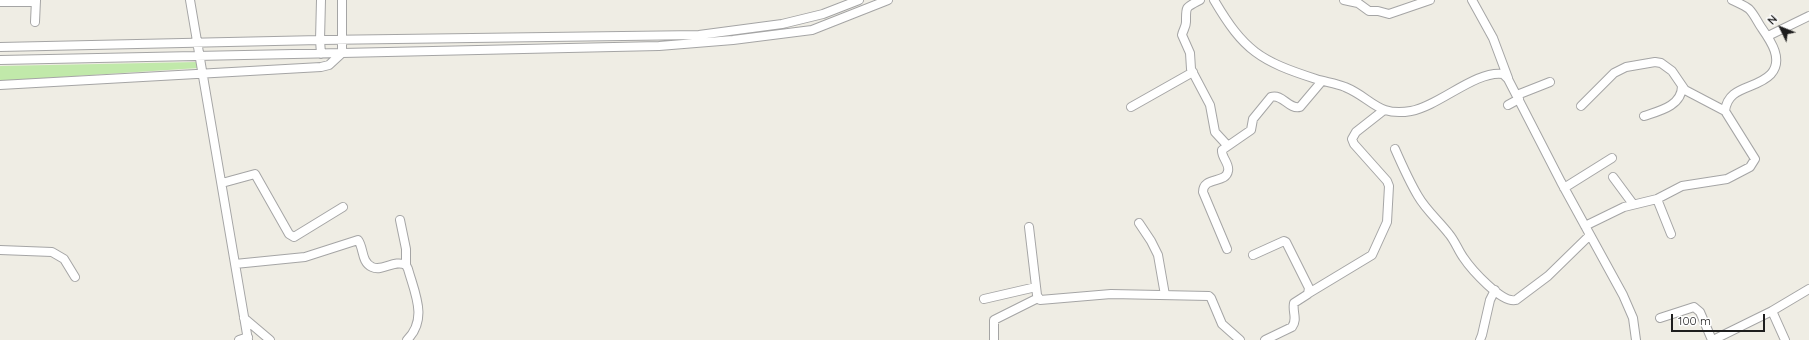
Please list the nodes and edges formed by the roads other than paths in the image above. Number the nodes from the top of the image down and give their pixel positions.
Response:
1 (190, 0) edge
2 (321, 0) edge
3 (342, 0) edge
4 (859, 0) edge
5 (888, 0) edge
6 (1200, 0) edge
7 (1214, 0) edge
8 (1344, 0) edge
9 (1430, 0) edge
10 (1472, 0) edge
11 (1732, 0) edge
12 (6, 1) edge
13 (36, 1) edge
14 (1809, 16) edge
15 (35, 22) dead end
16 (1768, 36) junction
17 (320, 40) junction
18 (342, 40) junction
19 (198, 43) junction
20 (0, 47) edge
21 (321, 54) junction
22 (342, 54) junction
23 (201, 56) junction
24 (0, 60) edge
25 (1193, 72) junction
26 (204, 73) junction
27 (1508, 79) junction
28 (1322, 81) junction
29 (1550, 82) dead end
30 (0, 85) edge
31 (1682, 86) junction
32 (1518, 97) junction
33 (1508, 105) dead end
34 (1581, 106) dead end
35 (1131, 107) dead end
36 (1384, 110) junction
37 (1725, 111) junction
38 (1644, 116) dead end
39 (1227, 145) junction
40 (1395, 149) dead end
41 (1612, 158) dead end
42 (1613, 177) dead end
43 (222, 183) junction
44 (1564, 188) junction
45 (1657, 199) junction
46 (1632, 204) junction
47 (343, 207) dead end
48 (400, 220) dead end
49 (1139, 223) dead end
50 (1585, 226) junction
51 (1029, 227) dead end
52 (1671, 234) dead end
53 (1590, 235) junction
54 (1227, 249) dead end
55 (0, 250) edge
56 (1253, 255) dead end
57 (235, 264) junction
58 (406, 265) junction
59 (75, 277) dead end
60 (1036, 287) junction
61 (1809, 289) edge
62 (1495, 290) junction
63 (1309, 293) junction
64 (1164, 295) junction
65 (1038, 298) junction
66 (984, 299) dead end
67 (1772, 311) junction
68 (244, 318) junction
69 (1660, 318) dead end
70 (248, 338) edge
71 (239, 340) edge
72 (270, 340) edge
73 (407, 340) edge
74 (994, 340) edge
75 (1240, 340) edge
76 (1266, 340) edge
77 (1480, 340) edge
78 (1636, 340) edge
79 (1713, 340) edge
80 (1785, 340) edge

1 - 19 street
2 - 17 street
3 - 18 street
4 - 18 street
5 - 22 street
6 - 25 street
7 - 28 street
8 - 9 street
10 - 27 street
11 - 16 street
12 - 13 street
13 - 15 street
14 - 16 street
16 - 37 street
17 - 18 street
17 - 19 street
17 - 21 street
18 - 22 street
19 - 20 street
19 - 23 street
21 - 22 street
21 - 23 street
22 - 26 street
23 - 24 street
23 - 26 street
25 - 35 street
25 - 39 street
26 - 30 street
26 - 43 street
27 - 32 street
27 - 36 street
28 - 36 street
28 - 39 street
29 - 32 street
31 - 34 street
31 - 37 street
31 - 38 street
32 - 33 street
32 - 44 street
36 - 63 street
37 - 45 street
39 - 54 street
40 - 62 street
41 - 44 street
42 - 46 street
43 - 47 street
43 - 57 street
44 - 50 street
45 - 46 street
45 - 52 street
46 - 50 street
48 - 58 street
49 - 64 street
50 - 53 street
51 - 60 street
53 - 62 street
53 - 78 street
55 - 59 street
56 - 63 street
57 - 58 street
57 - 68 street
58 - 73 street
60 - 65 street
60 - 66 street
61 - 67 street
62 - 77 street
63 - 76 street
64 - 65 street
64 - 75 street
65 - 74 street
67 - 79 street
67 - 80 street
68 - 70 street
68 - 72 street
69 - 79 street
70 - 71 street

